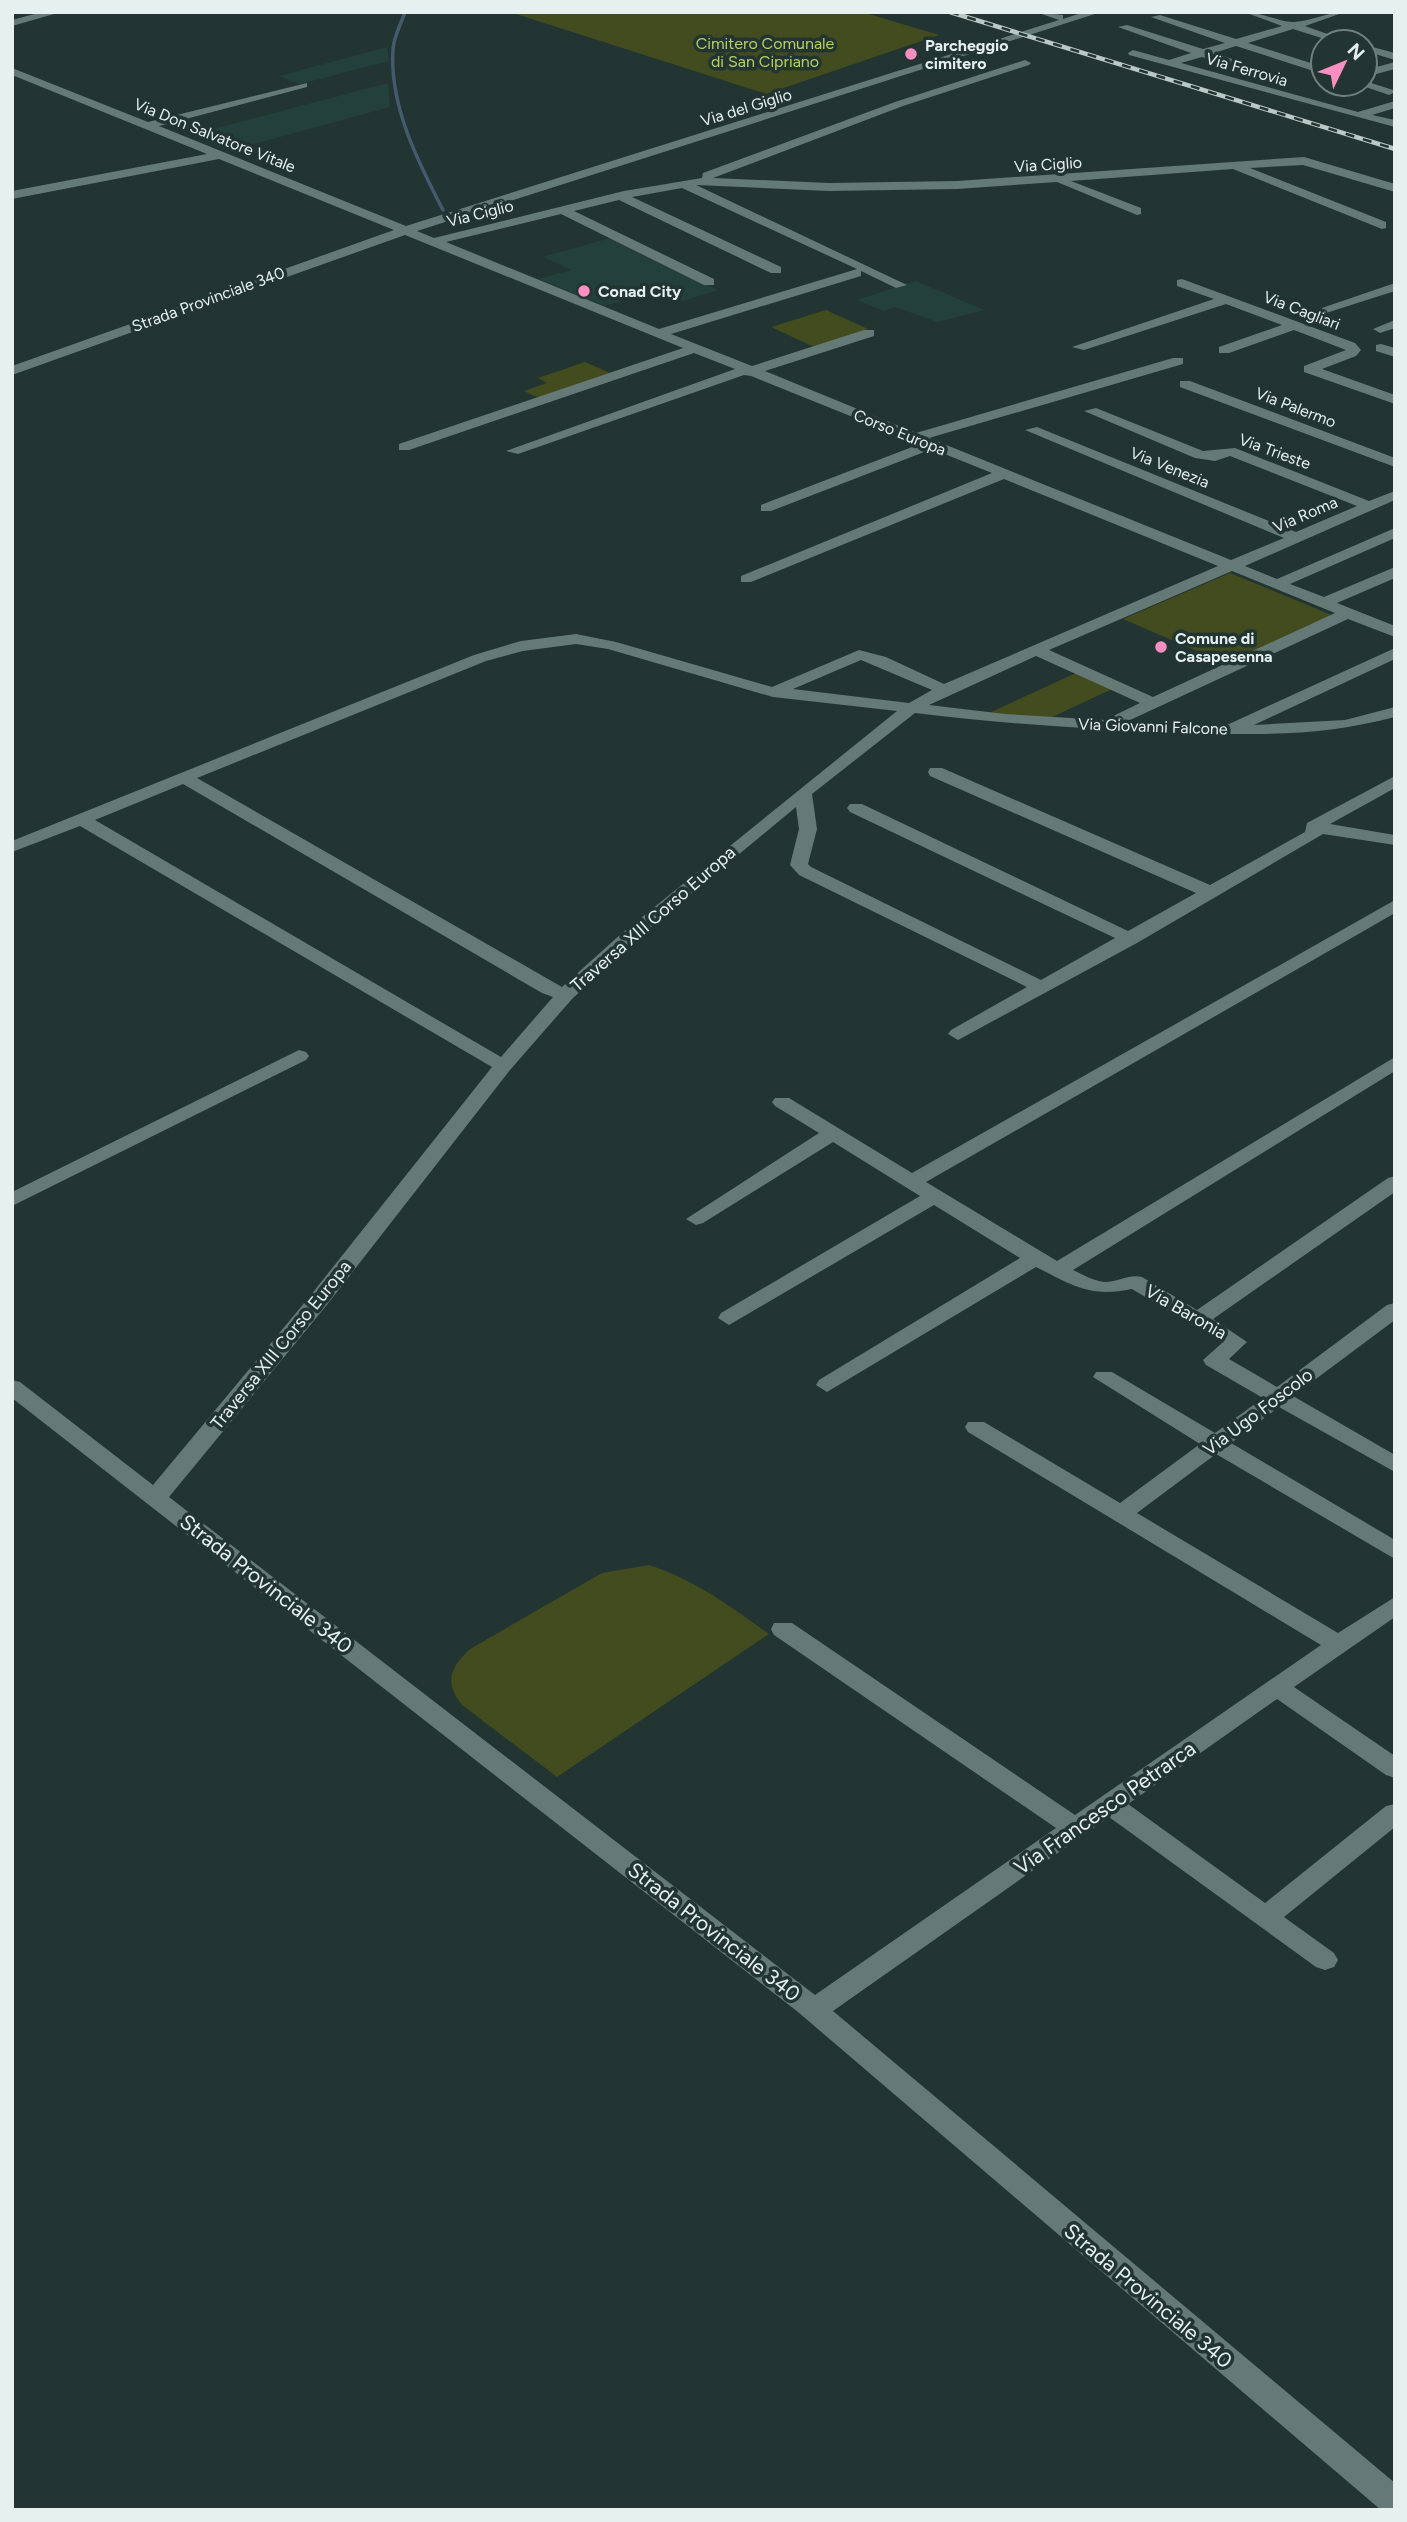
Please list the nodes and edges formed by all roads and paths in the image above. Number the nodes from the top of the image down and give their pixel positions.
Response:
1 (56, 12) edge
2 (1041, 12) edge
3 (1096, 12) edge
4 (1173, 12) edge
5 (1249, 12) edge
6 (1340, 12) edge
7 (1059, 17) dead end
8 (1156, 17) junction
9 (12, 23) edge
10 (1294, 26) junction
11 (1309, 31) edge
12 (1238, 44) junction
13 (1132, 52) dead end
14 (1205, 54) junction
15 (1025, 64) dead end
16 (1169, 64) junction
17 (1309, 67) edge
18 (12, 71) edge
19 (1270, 75) dead end
20 (303, 85) dead end
21 (1379, 89) edge
22 (1389, 92) dead end
23 (1395, 104) edge
24 (1357, 116) junction
25 (1395, 124) edge
26 (151, 125) junction
27 (222, 155) junction
28 (1233, 166) junction
29 (1058, 180) junction
30 (699, 181) junction
31 (682, 184) junction
32 (1395, 188) edge
33 (12, 195) edge
34 (620, 196) junction
35 (563, 210) junction
36 (1137, 211) dead end
37 (1382, 225) dead end
38 (405, 230) junction
39 (432, 242) junction
40 (776, 270) dead end
41 (856, 272) dead end
42 (709, 282) dead end
43 (1182, 283) dead end
44 (901, 285) dead end
45 (1395, 286) edge
46 (1226, 300) junction
47 (1323, 310) dead end
48 (1395, 324) edge
49 (1294, 325) junction
50 (1380, 329) dead end
51 (869, 332) dead end
52 (656, 334) junction
53 (1079, 347) dead end
54 (692, 349) junction
55 (1224, 349) dead end
56 (1178, 361) dead end
57 (12, 371) edge
58 (747, 371) junction
59 (1185, 384) dead end
60 (1395, 400) edge
61 (1091, 411) dead end
62 (1031, 430) dead end
63 (914, 438) junction
64 (932, 445) junction
65 (404, 447) dead end
66 (513, 451) dead end
67 (1395, 463) edge
68 (1003, 474) junction
69 (1395, 495) edge
70 (1373, 504) junction
71 (766, 508) dead end
72 (1395, 509) edge
73 (1395, 532) edge
74 (1294, 537) junction
75 (1228, 565) junction
76 (1395, 572) edge
77 (746, 579) dead end
78 (1277, 584) junction
79 (1324, 603) junction
80 (1348, 613) junction
81 (1395, 632) edge
82 (1033, 649) junction
83 (1395, 653) edge
84 (944, 690) junction
85 (773, 692) junction
86 (1154, 703) junction
87 (910, 709) junction
88 (1395, 712) edge
89 (1106, 725) junction
90 (1232, 729) junction
91 (936, 772) dead end
92 (183, 777) junction
93 (1395, 781) edge
94 (803, 793) junction
95 (856, 808) dead end
96 (80, 818) junction
97 (1313, 828) junction
98 (1395, 840) edge
99 (12, 847) edge
100 (1212, 894) junction
101 (1395, 905) edge
102 (1131, 939) junction
103 (1041, 987) junction
104 (565, 995) junction
105 (958, 1034) dead end
106 (299, 1056) dead end
107 (1395, 1063) edge
108 (503, 1066) junction
109 (782, 1102) dead end
110 (834, 1133) junction
111 (913, 1181) junction
112 (1395, 1182) edge
113 (936, 1195) junction
114 (12, 1200) edge
115 (696, 1219) dead end
116 (1034, 1258) junction
117 (1058, 1270) junction
118 (1395, 1310) edge
119 (729, 1318) dead end
120 (1200, 1318) junction
121 (1104, 1377) dead end
122 (827, 1385) dead end
123 (12, 1387) edge
124 (1278, 1397) junction
125 (976, 1427) dead end
126 (1216, 1444) junction
127 (1395, 1465) edge
128 (155, 1498) junction
129 (1122, 1514) junction
130 (1395, 1551) edge
131 (1395, 1605) edge
132 (783, 1629) dead end
133 (1340, 1645) junction
134 (1278, 1688) junction
135 (1395, 1769) edge
136 (1109, 1804) junction
137 (1395, 1813) edge
138 (1075, 1828) junction
139 (1266, 1917) junction
140 (1325, 1960) dead end
141 (814, 2010) junction
142 (1395, 2502) edge

1 - 9 street
2 - 7 street
3 - 38 street, Via del Giglio
4 - 8 street
5 - 10 street
6 - 10 street
8 - 12 street
8 - 14 street
10 - 11 street
10 - 12 street
12 - 14 street
12 - 17 street
13 - 16 street, Via Ferrovia
14 - 16 street
14 - 19 street
15 - 30 street, Via Ciglio
16 - 24 street, Via Ferrovia
18 - 26 street, Via Don Salvatore Vitale
20 - 26 street
21 - 22 street
23 - 24 street
24 - 25 street, Via Ferrovia
26 - 27 street, Via Don Salvatore Vitale
27 - 33 street
27 - 38 street, Via Don Salvatore Vitale
28 - 29 street, Via Ciglio
28 - 32 street, Via Ciglio
28 - 37 street
29 - 30 street, Via Ciglio
29 - 36 street
30 - 31 street, Via Ciglio
31 - 34 street, Via Ciglio
31 - 44 street
34 - 35 street, Via Ciglio
34 - 40 street
35 - 39 street, Via Ciglio
35 - 42 street
38 - 39 street, Corso Europa
38 - 57 street, Strada Provinciale 340
39 - 52 street, Corso Europa
41 - 52 street
43 - 46 street, Via Cagliari
45 - 47 street
46 - 49 street, Via Cagliari
46 - 53 street
48 - 50 street
49 - 55 street
49 - 60 street, Via Cagliari
51 - 58 street
52 - 54 street, Corso Europa
54 - 58 street, Corso Europa
54 - 65 street
56 - 63 street
58 - 63 street, Corso Europa
58 - 66 street
59 - 67 street, Via Palermo
61 - 70 street, Via Trieste
62 - 74 street, Via Venezia
63 - 64 street, Corso Europa
64 - 68 street, Corso Europa
64 - 71 street
68 - 75 street, Corso Europa
68 - 77 street
69 - 70 street, Via Roma
70 - 72 street, Via Trieste
70 - 74 street, Via Roma
73 - 78 street
74 - 75 street, Via Roma
75 - 78 street, Corso Europa
75 - 82 street, Traversa XIII Corso Europa
76 - 79 street
78 - 79 street, Corso Europa
79 - 80 street, Corso Europa
80 - 81 street, Corso Europa
80 - 86 street
82 - 84 street, Traversa XIII Corso Europa
82 - 86 street
83 - 90 street
84 - 85 street
84 - 87 street, Traversa XIII Corso Europa
85 - 87 street, Via Giovanni Falcone
85 - 92 street, Via Giovanni Falcone
86 - 89 street
87 - 89 street, Via Giovanni Falcone
87 - 94 street, Traversa XIII Corso Europa
88 - 90 street, Via Giovanni Falcone
89 - 90 street, Via Giovanni Falcone
91 - 100 street
92 - 96 street, Via Giovanni Falcone
92 - 104 street
93 - 97 street
94 - 103 street
94 - 104 street, Traversa XIII Corso Europa
95 - 102 street
96 - 99 street, Via Giovanni Falcone
96 - 108 street
97 - 98 street
97 - 100 street
100 - 102 street
101 - 111 street
102 - 103 street
103 - 105 street
104 - 108 street, Traversa XIII Corso Europa
106 - 114 street
107 - 117 street
108 - 128 street, Traversa XIII Corso Europa
109 - 110 street, Via Baronia
110 - 111 street, Via Baronia
110 - 115 street
111 - 113 street, Via Baronia
112 - 120 street
113 - 116 street, Via Baronia
113 - 119 street
116 - 117 street, Via Baronia
116 - 122 street
117 - 120 street, Via Baronia
118 - 124 street, Via Ugo Foscolo
120 - 124 street, Via Baronia
121 - 126 street
123 - 128 street, Strada Provinciale 340
124 - 126 street, Via Ugo Foscolo
124 - 127 street, Via Baronia
125 - 129 street
126 - 129 street, Via Ugo Foscolo
126 - 130 street
128 - 141 street, Strada Provinciale 340
129 - 133 street
131 - 133 street, Via Francesco Petrarca
132 - 138 street
133 - 134 street, Via Francesco Petrarca
134 - 135 street
134 - 136 street, Via Francesco Petrarca
136 - 138 street, Via Francesco Petrarca
136 - 139 street
137 - 139 street
138 - 141 street, Via Francesco Petrarca
139 - 140 street
141 - 142 street, Strada Provinciale 340

